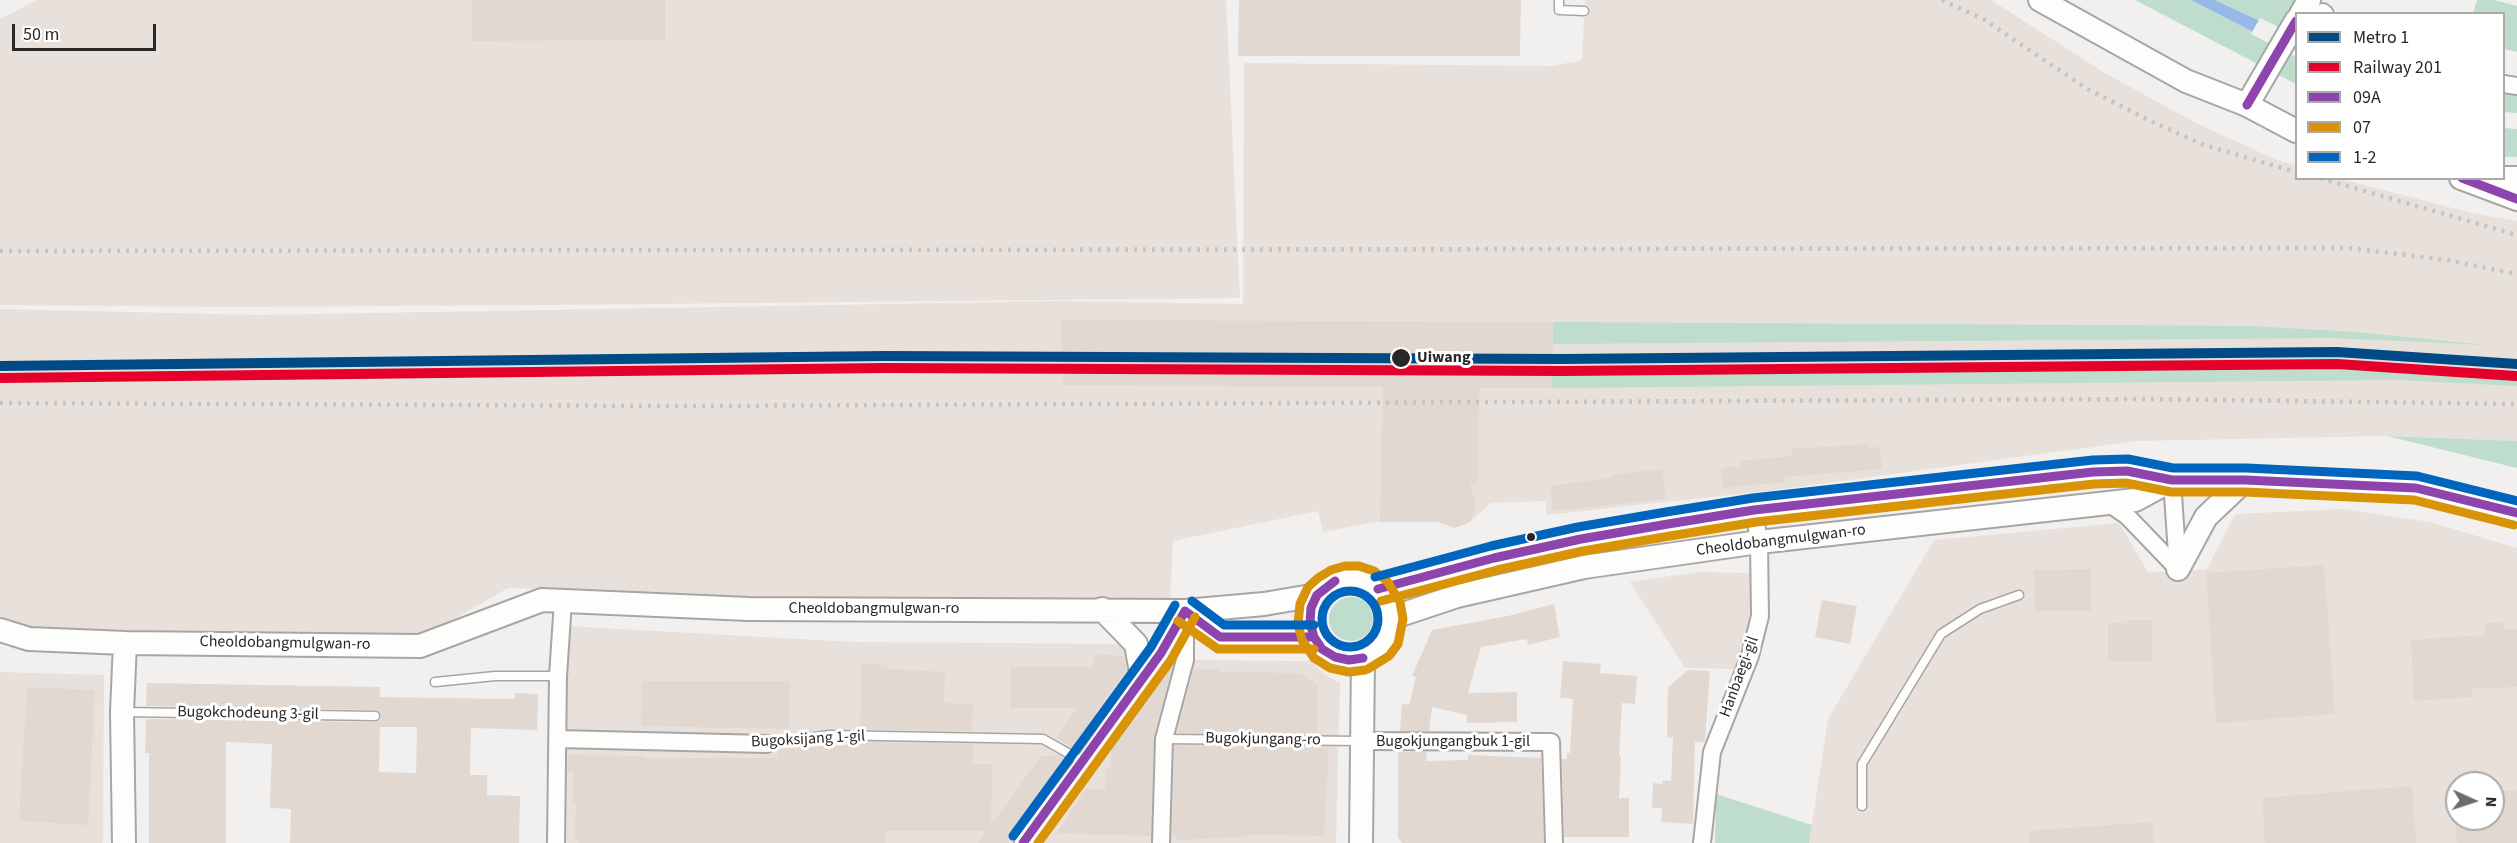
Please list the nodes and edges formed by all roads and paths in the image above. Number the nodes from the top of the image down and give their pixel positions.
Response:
1 (1559, 0) edge
2 (2040, 0) edge
3 (1584, 11) dead end
4 (2295, 30) edge
5 (2247, 105) junction
6 (2295, 130) edge
7 (2465, 180) edge
8 (2517, 199) edge
9 (2172, 480) junction
10 (2245, 480) junction
11 (2108, 503) junction
12 (1754, 510) junction
13 (2517, 513) edge
14 (1759, 542) junction
15 (2178, 570) junction
16 (1378, 589) junction
17 (1317, 595) junction
18 (2019, 595) dead end
19 (563, 601) junction
20 (1102, 609) junction
21 (1185, 610) junction
22 (1391, 618) junction
23 (0, 630) edge
24 (1314, 637) junction
25 (125, 643) junction
26 (1363, 658) junction
27 (558, 676) junction
28 (435, 682) dead end
29 (1137, 687) junction
30 (122, 712) junction
31 (375, 716) dead end
32 (558, 739) junction
33 (1164, 739) junction
34 (1362, 741) junction
35 (767, 744) joint
36 (1084, 762) junction
37 (1862, 806) dead end
38 (124, 843) edge
39 (556, 843) edge
40 (1023, 843) edge
41 (1161, 843) edge
42 (1361, 843) edge
43 (1554, 843) edge
44 (1702, 843) edge

1 - 3 lane
2 - 5 street
4 - 5 street
5 - 6 street
7 - 8 street
9 - 10 street, Cheoldobangmulgwan-ro
9 - 11 street, Cheoldobangmulgwan-ro
9 - 12 street, Cheoldobangmulgwan-ro
9 - 15 street
10 - 13 street, Cheoldobangmulgwan-ro
10 - 15 street
11 - 14 street, Cheoldobangmulgwan-ro
11 - 15 street
12 - 14 street, Hanbaegi-gil
12 - 16 street, Cheoldobangmulgwan-ro
14 - 22 street, Cheoldobangmulgwan-ro
14 - 44 street, Hanbaegi-gil
16 - 17 street
16 - 22 street
17 - 21 street, Cheoldobangmulgwan-ro
17 - 24 street
18 - 37 lane
19 - 20 street, Cheoldobangmulgwan-ro
19 - 25 street, Cheoldobangmulgwan-ro
19 - 27 street
20 - 21 street, Cheoldobangmulgwan-ro
20 - 29 street
21 - 24 street
21 - 29 street
21 - 33 street
22 - 26 street
23 - 25 street, Cheoldobangmulgwan-ro
24 - 26 street
25 - 30 street
26 - 34 street
27 - 28 lane
27 - 32 street
29 - 36 street
30 - 31 lane, Bugokchodeung 3-gil
30 - 38 street
32 - 35 street, Bugoksijang 1-gil
32 - 39 street
33 - 34 lane, Bugokjungang-ro
33 - 41 street
34 - 42 street
34 - 43 street, Bugokjungangbuk 1-gil
35 - 36 lane, Bugoksijang 1-gil
36 - 40 street

